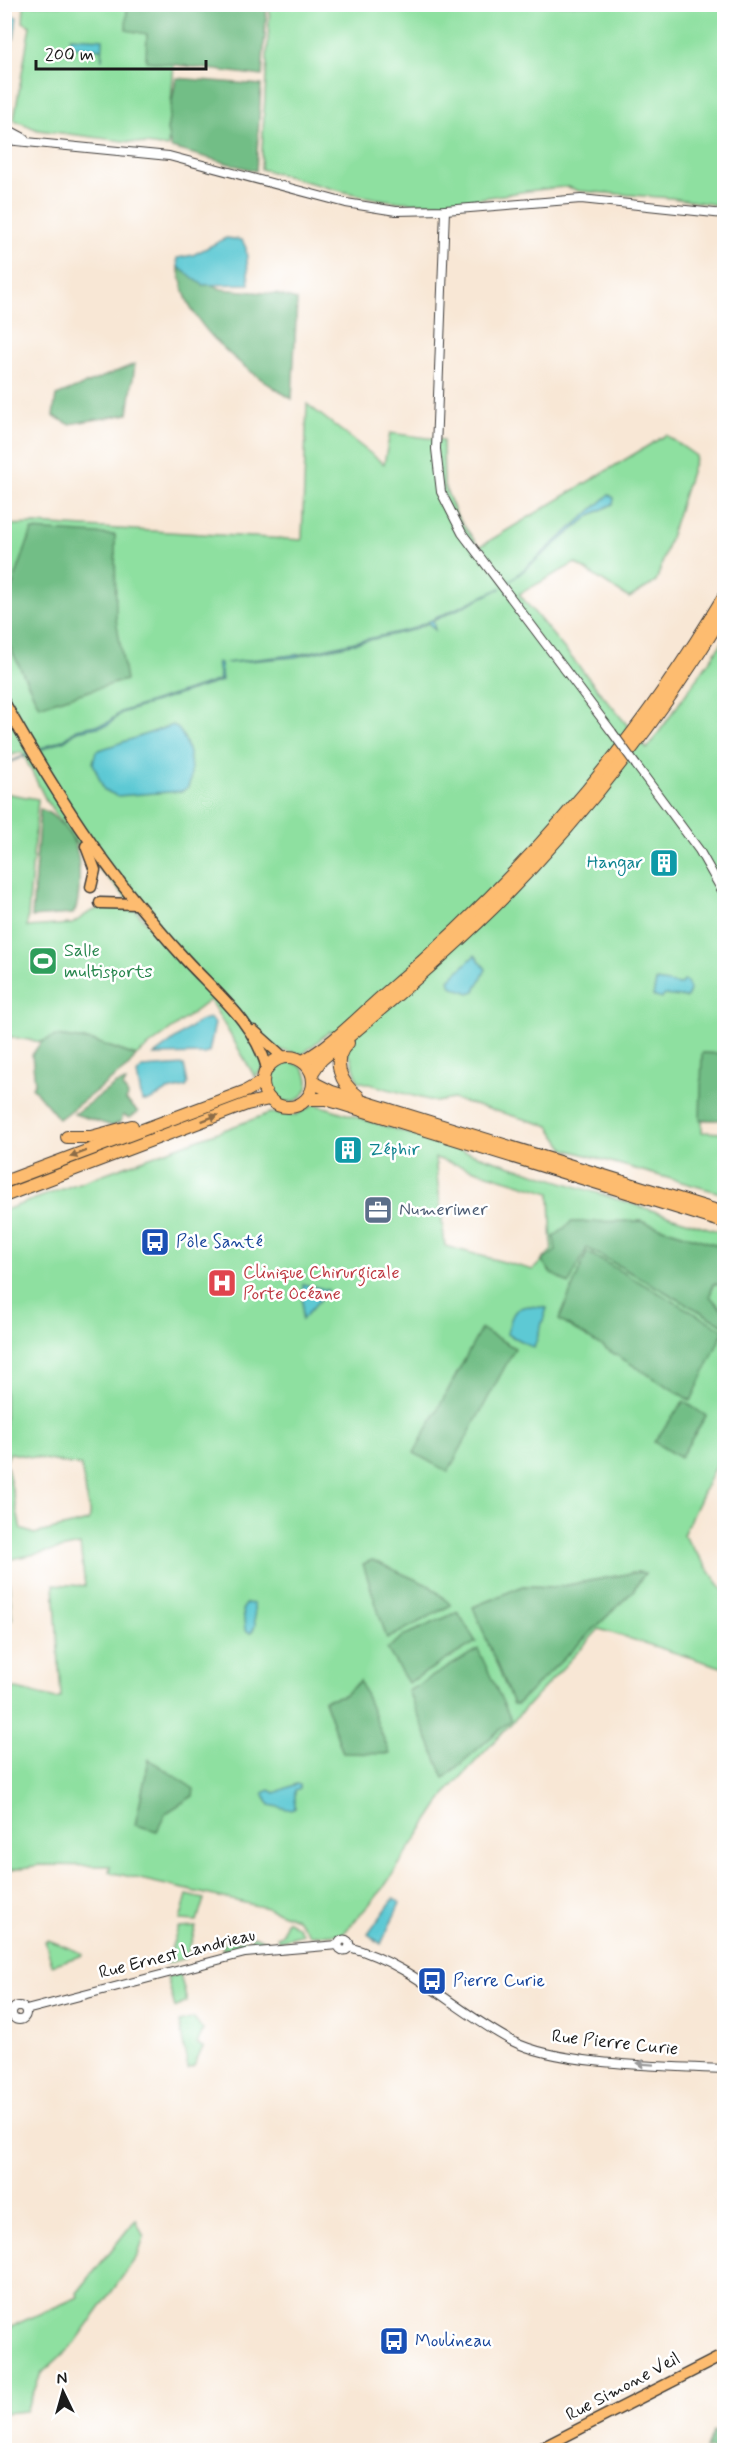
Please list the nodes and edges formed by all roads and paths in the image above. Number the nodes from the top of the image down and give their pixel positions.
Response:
1 (7, 128) edge
2 (5, 141) edge
3 (35, 142) junction
4 (445, 210) junction
5 (724, 214) edge
6 (724, 596) edge
7 (724, 613) edge
8 (4, 702) edge
9 (65, 806) junction
10 (91, 887) dead end
11 (724, 894) edge
12 (100, 903) dead end
13 (137, 904) junction
14 (376, 1013) junction
15 (242, 1019) junction
16 (283, 1057) junction
17 (303, 1061) junction
18 (267, 1068) junction
19 (313, 1078) junction
20 (262, 1082) junction
21 (308, 1098) junction
22 (269, 1099) junction
23 (367, 1102) junction
24 (212, 1104) junction
25 (67, 1137) dead end
26 (4, 1181) edge
27 (4, 1196) edge
28 (724, 1213) edge
29 (724, 1222) edge
30 (349, 1947) joint
31 (8, 2016) edge
32 (724, 2069) edge
33 (724, 2355) edge
34 (538, 2451) edge

1 - 2 street
1 - 3 street
2 - 3 street
3 - 4 street
4 - 5 street
4 - 11 street, bridge
6 - 17 highway
7 - 14 highway
8 - 9 main road
9 - 10 main road
9 - 13 main road
12 - 13 main road
13 - 15 main road
14 - 19 highway
14 - 23 highway
15 - 16 main road
15 - 18 main road
16 - 17 highway
16 - 18 highway
17 - 19 highway
18 - 20 highway
19 - 21 highway
19 - 23 highway
20 - 22 highway
20 - 24 highway
21 - 22 highway
21 - 29 highway
27 -> 22 highway
23 - 28 highway
24 - 25 highway
24 -> 26 highway
30 - 31 street, Rue Ernest Landrieau
32 -> 30 street, Rue Pierre Curie
33 - 34 main road, Rue Simone Veil

